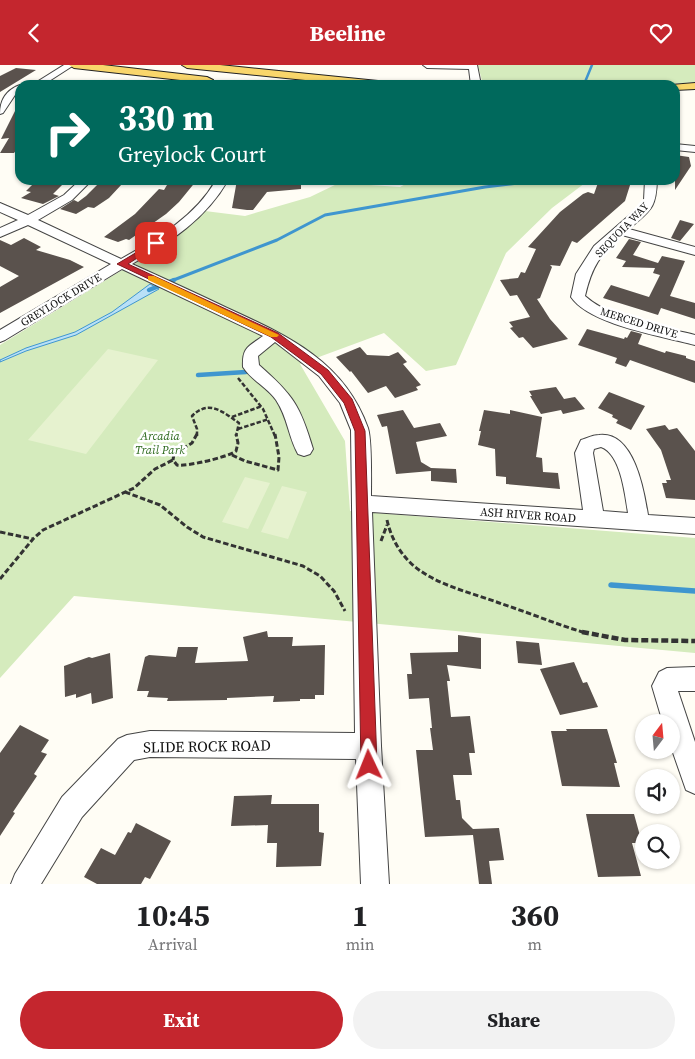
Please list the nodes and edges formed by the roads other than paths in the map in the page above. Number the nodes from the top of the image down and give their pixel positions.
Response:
1 (57, 65) edge
2 (70, 65) edge
3 (74, 65) edge
4 (187, 65) edge
5 (427, 65) edge
6 (473, 66) edge
7 (32, 80) edge
8 (45, 80) edge
9 (213, 80) edge
10 (338, 80) edge
11 (475, 80) edge
12 (695, 86) edge
13 (680, 87) edge
14 (15, 91) edge
15 (15, 98) edge
16 (8, 101) junction
17 (0, 111) edge
18 (680, 148) edge
19 (695, 149) edge
20 (81, 185) edge
21 (219, 185) edge
22 (651, 185) edge
23 (0, 207) edge
24 (28, 220) junction
25 (619, 230) junction
26 (0, 233) edge
27 (695, 251) edge
28 (127, 267) junction
29 (583, 304) joint
30 (274, 335) junction
31 (0, 337) edge
32 (695, 341) edge
33 (304, 449) dead end
34 (362, 503) junction
35 (594, 520) junction
36 (640, 523) junction
37 (695, 526) edge
38 (695, 679) edge
39 (368, 746) junction
40 (695, 781) edge
41 (25, 884) edge
42 (375, 884) edge

1 - 7 street
2 - 8 street
3 - 9 main road
4 - 10 main road
5 - 6 street
6 - 11 street
12 - 13 main road
14 - 16 street
15 - 16 street
16 - 17 street
18 - 19 street
20 - 24 street
21 - 28 street, GREYLOCK DRIVE
22 - 25 street, SEQUOIA WAY
23 - 24 street
24 - 26 street
24 - 28 street
25 - 27 street
25 - 29 street, SEQUOIA WAY
28 - 30 street
28 - 31 street, GREYLOCK DRIVE
29 - 32 street, MERCED DRIVE
30 - 33 street
30 - 34 street
34 - 35 street, ASH RIVER ROAD
34 - 39 street
35 - 36 street, ASH RIVER ROAD
35 - 36 street
36 - 37 street, ASH RIVER ROAD
38 - 40 street
39 - 41 street, SLIDE ROCK ROAD
39 - 42 street

